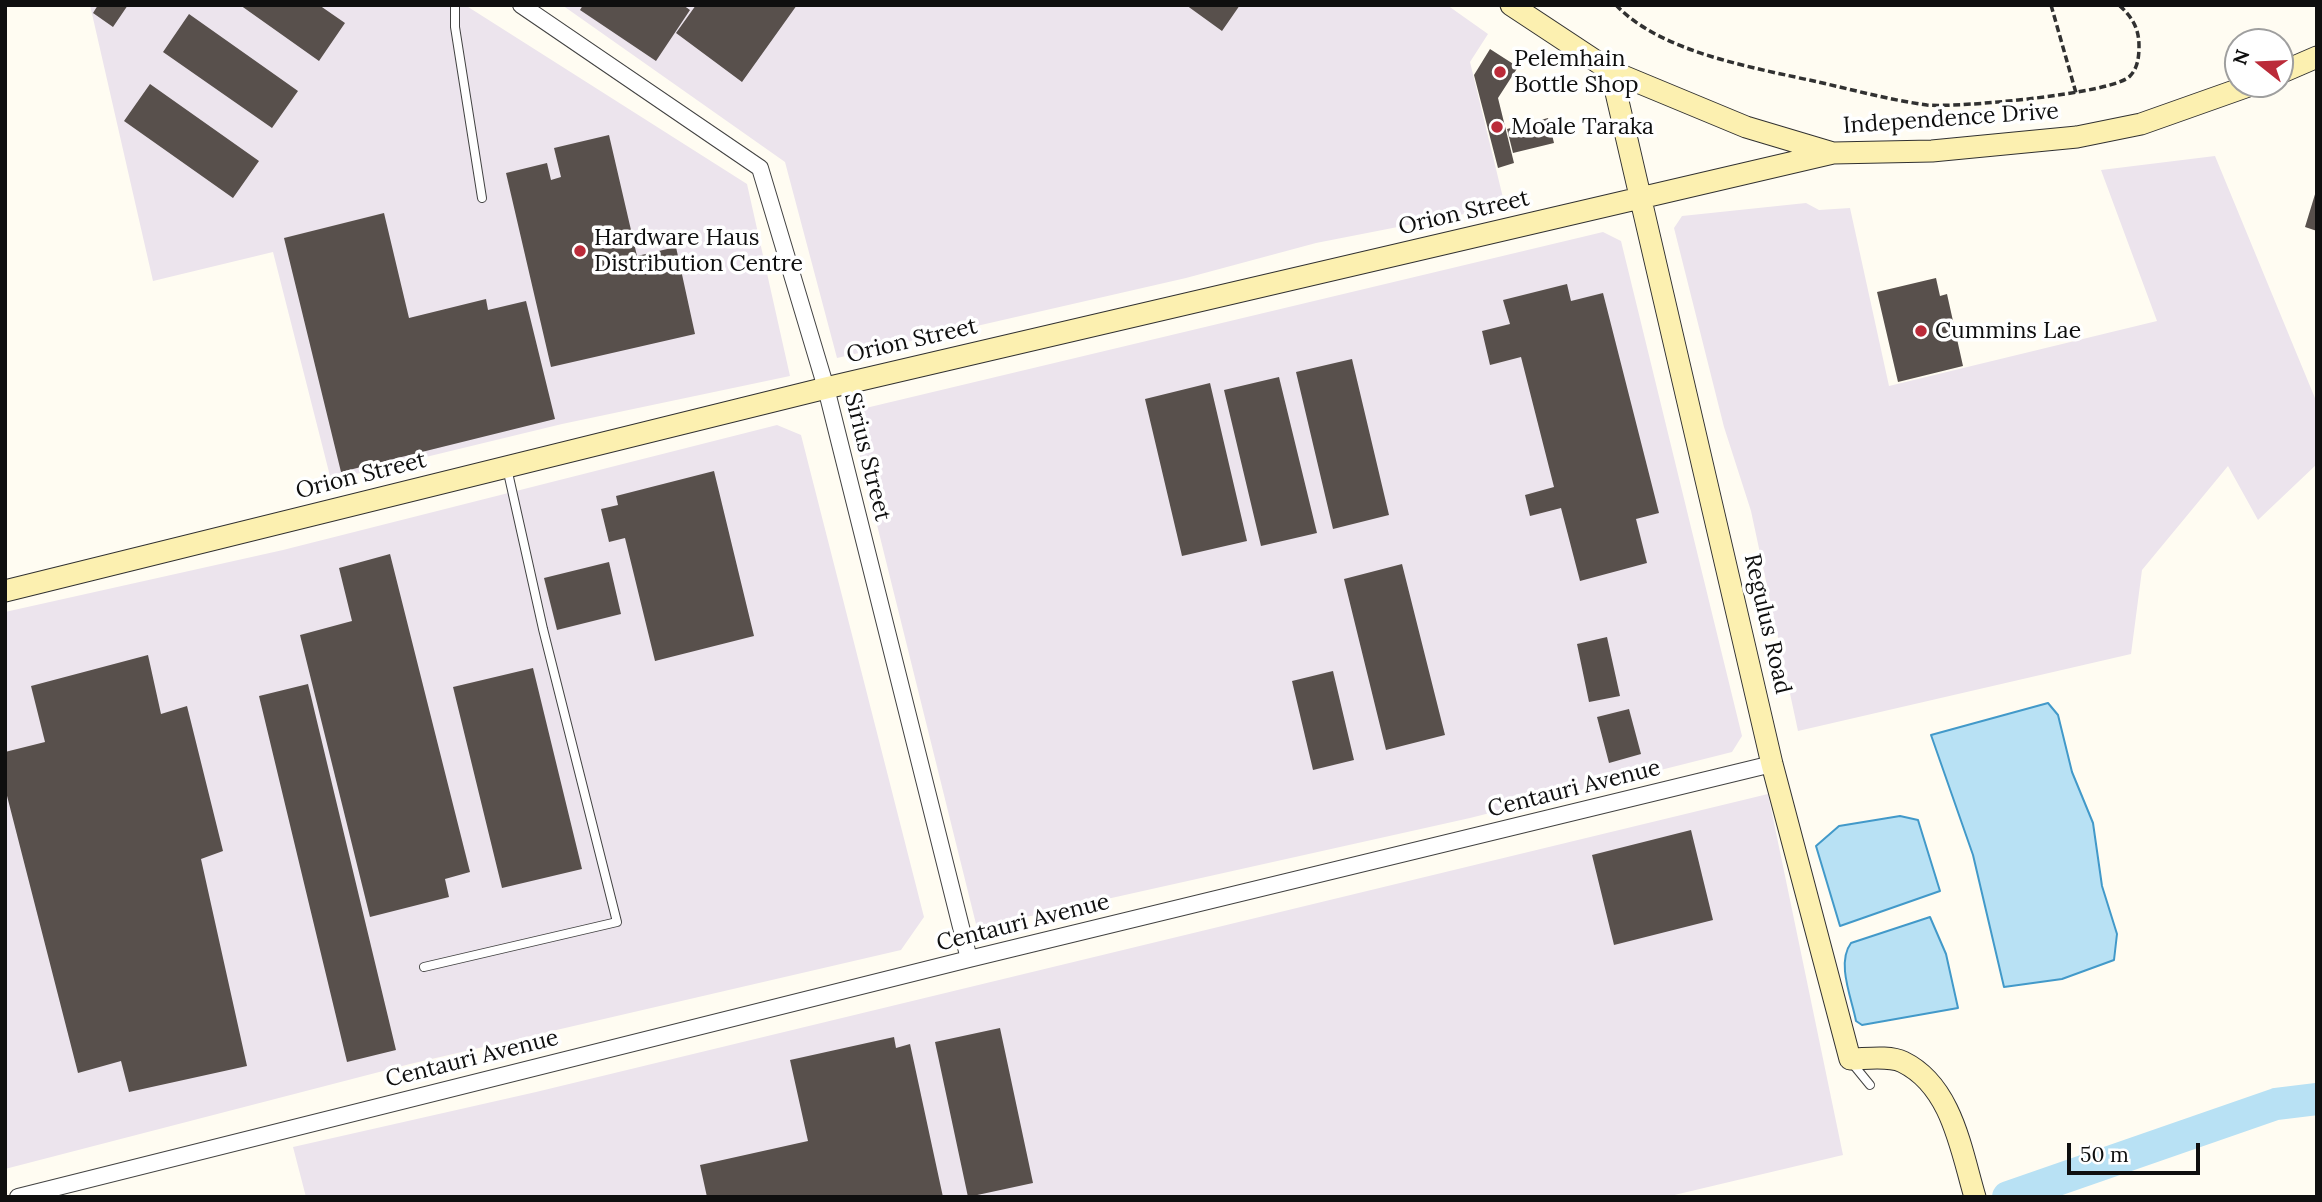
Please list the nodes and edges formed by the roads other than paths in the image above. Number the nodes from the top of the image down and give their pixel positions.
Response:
1 (455, 5) edge
2 (522, 5) edge
3 (1511, 5) edge
4 (2317, 57) edge
5 (2294, 67) edge
6 (1611, 71) junction
7 (2224, 95) edge
8 (1833, 153) junction
9 (482, 198) dead end
10 (1642, 199) junction
11 (826, 388) junction
12 (506, 467) junction
13 (5, 591) edge
14 (1772, 764) junction
15 (969, 960) junction
16 (424, 967) dead end
17 (1850, 1059) junction
18 (1870, 1085) dead end
19 (18, 1197) edge
20 (1975, 1197) edge

1 - 9 lane
2 - 11 street, Sirius Street
3 - 6 street, Independence Drive
4 - 5 street
6 - 8 street, Independence Drive
6 - 10 street, Regulus Road
7 - 8 street, Independence Drive
8 - 10 street, Orion Street
10 - 11 street, Orion Street
10 - 14 street, Regulus Road
11 - 12 street, Orion Street
11 - 15 street, Sirius Street
12 - 13 street, Orion Street
12 - 16 lane
14 - 15 street, Centauri Avenue
14 - 17 street, Regulus Road
15 - 19 street, Centauri Avenue
17 - 18 lane
17 - 20 street

